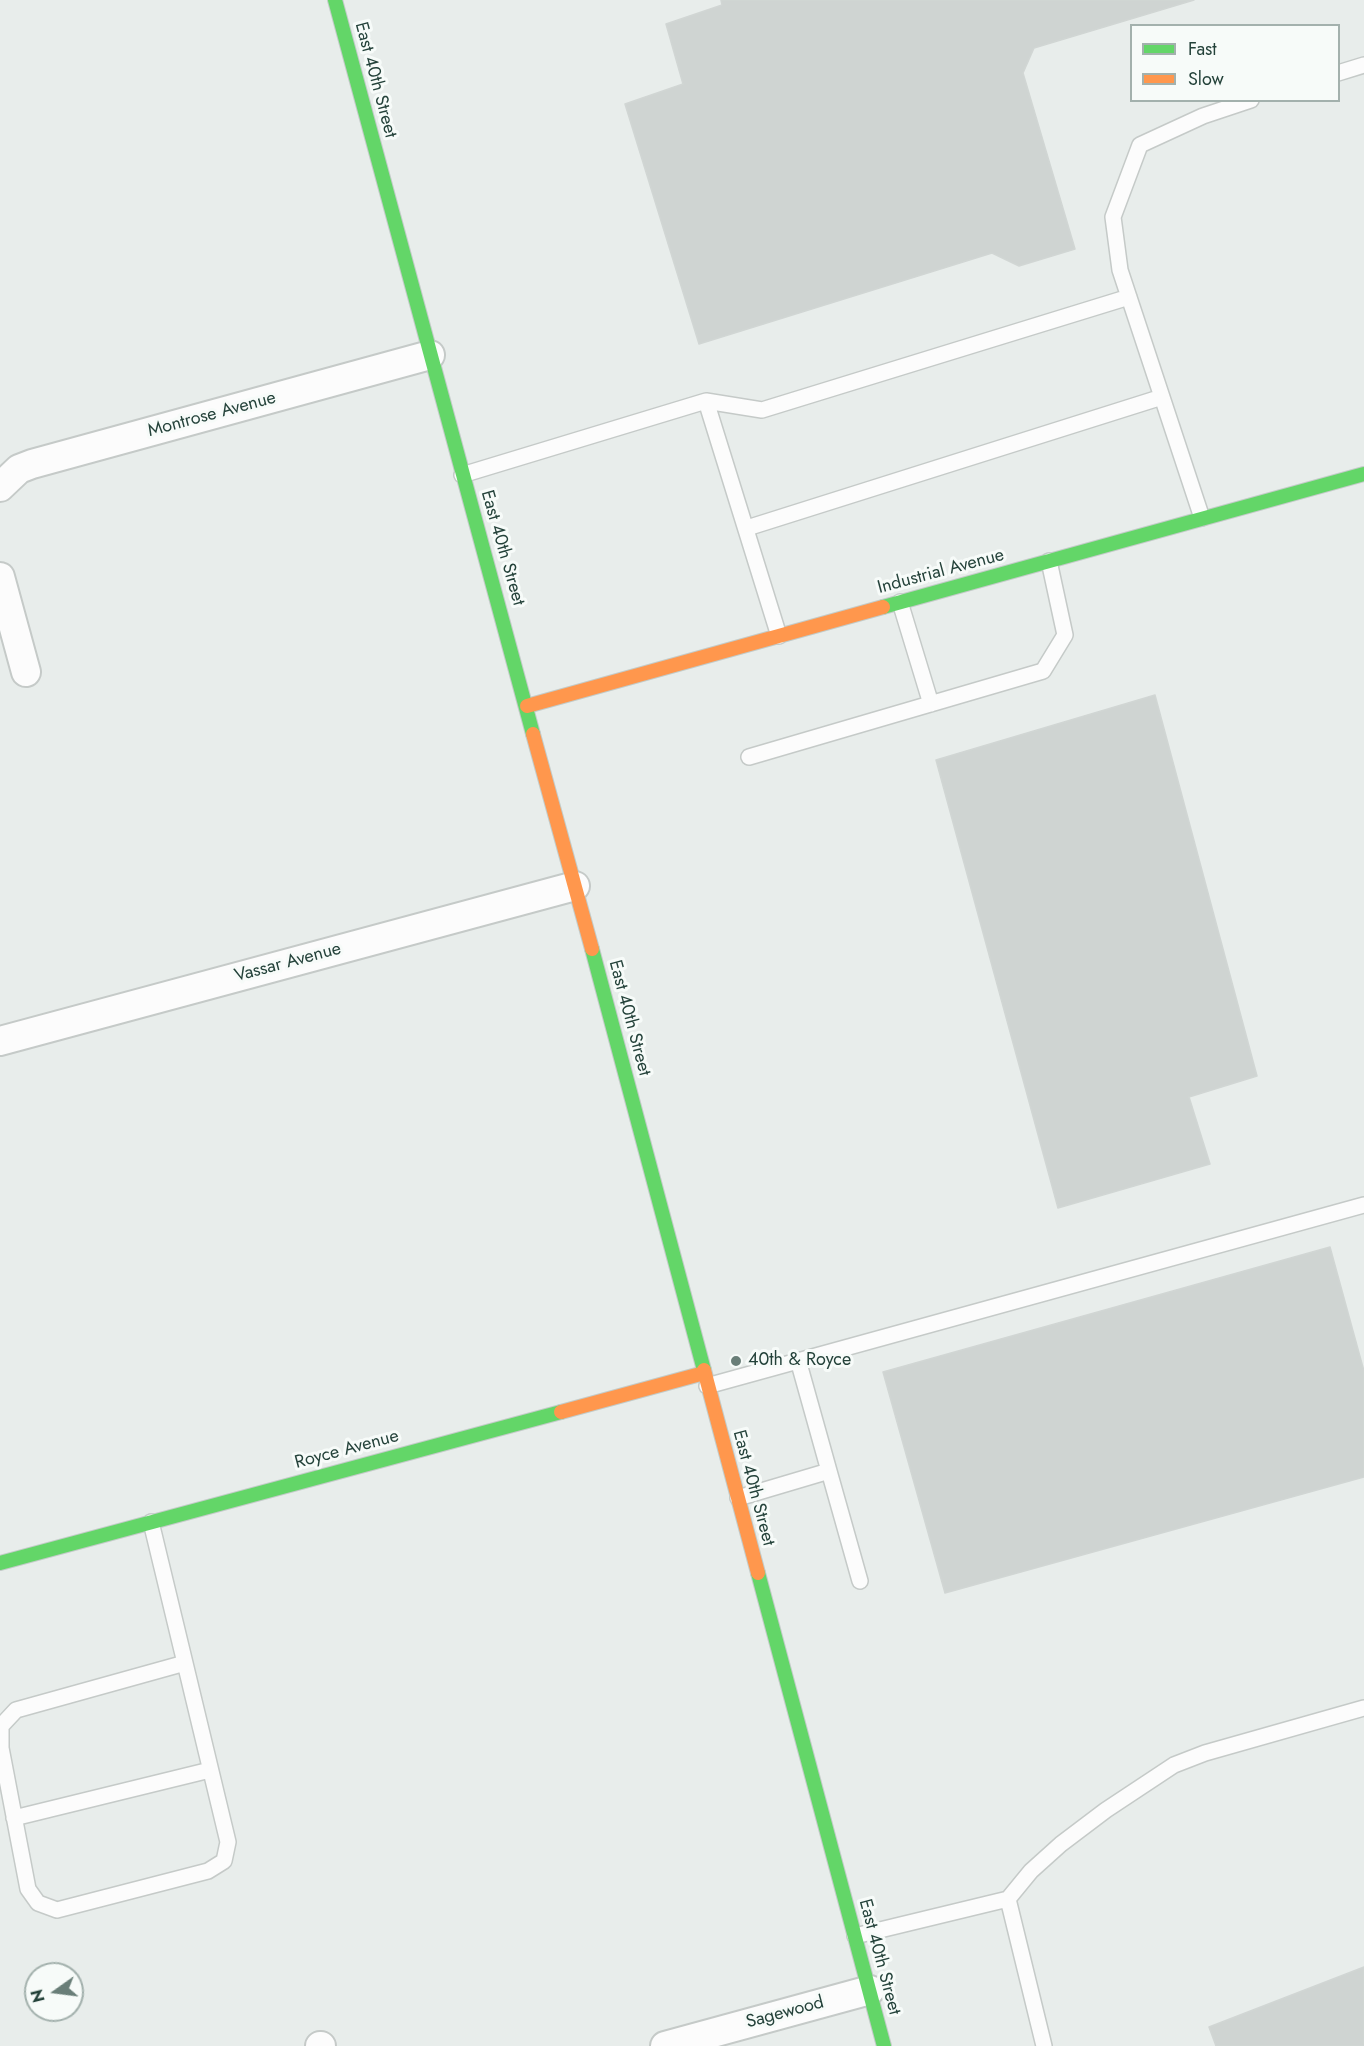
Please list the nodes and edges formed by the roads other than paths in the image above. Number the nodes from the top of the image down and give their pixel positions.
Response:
1 (335, 0) edge
2 (1364, 65) edge
3 (1340, 72) edge
4 (1245, 102) edge
5 (1129, 297) junction
6 (430, 355) junction
7 (1162, 397) junction
8 (706, 401) junction
9 (1364, 474) edge
10 (462, 475) junction
11 (0, 488) edge
12 (1202, 518) junction
13 (747, 528) junction
14 (1049, 561) junction
15 (0, 577) edge
16 (900, 602) junction
17 (779, 636) junction
18 (26, 672) dead end
19 (931, 704) junction
20 (527, 706) junction
21 (749, 757) dead end
22 (575, 886) junction
23 (0, 1041) edge
24 (1364, 1205) edge
25 (798, 1360) junction
26 (705, 1380) junction
27 (829, 1471) junction
28 (738, 1498) junction
29 (151, 1522) junction
30 (0, 1563) edge
31 (860, 1581) dead end
32 (185, 1663) junction
33 (1364, 1708) edge
34 (210, 1770) junction
35 (14, 1818) junction
36 (1008, 1899) junction
37 (855, 1936) junction
38 (870, 1990) junction
39 (665, 2046) edge
40 (884, 2046) edge
41 (1044, 2046) edge

1 - 6 street, East 40th Street
2 - 3 lane
4 - 5 lane
5 - 7 lane
5 - 8 lane
6 - 10 street, East 40th Street
6 - 11 street, Montrose Avenue
7 - 12 lane
7 - 13 lane
8 - 10 lane
8 - 13 lane
9 - 12 street, Industrial Avenue
10 - 20 street, East 40th Street
12 - 14 street, Industrial Avenue
13 - 17 lane
14 - 16 street, Industrial Avenue
14 - 19 lane
15 - 18 street
16 - 17 street, Industrial Avenue
16 - 19 lane
17 - 20 street, Industrial Avenue
19 - 21 lane
20 - 22 street, East 40th Street
22 - 23 street, Vassar Avenue
22 - 26 street, East 40th Street
24 - 25 lane
25 - 26 lane
25 - 27 lane
26 - 28 street, East 40th Street
26 - 29 street, Royce Avenue
27 - 28 lane
27 - 31 lane
28 - 37 street, East 40th Street
29 - 30 street, Royce Avenue
29 - 32 lane
32 - 34 lane
32 - 35 lane
33 - 36 lane
34 - 35 lane
34 - 35 lane
36 - 37 lane
36 - 41 lane
37 - 38 street, East 40th Street
38 - 39 street, Sagewood
38 - 40 street, East 40th Street

